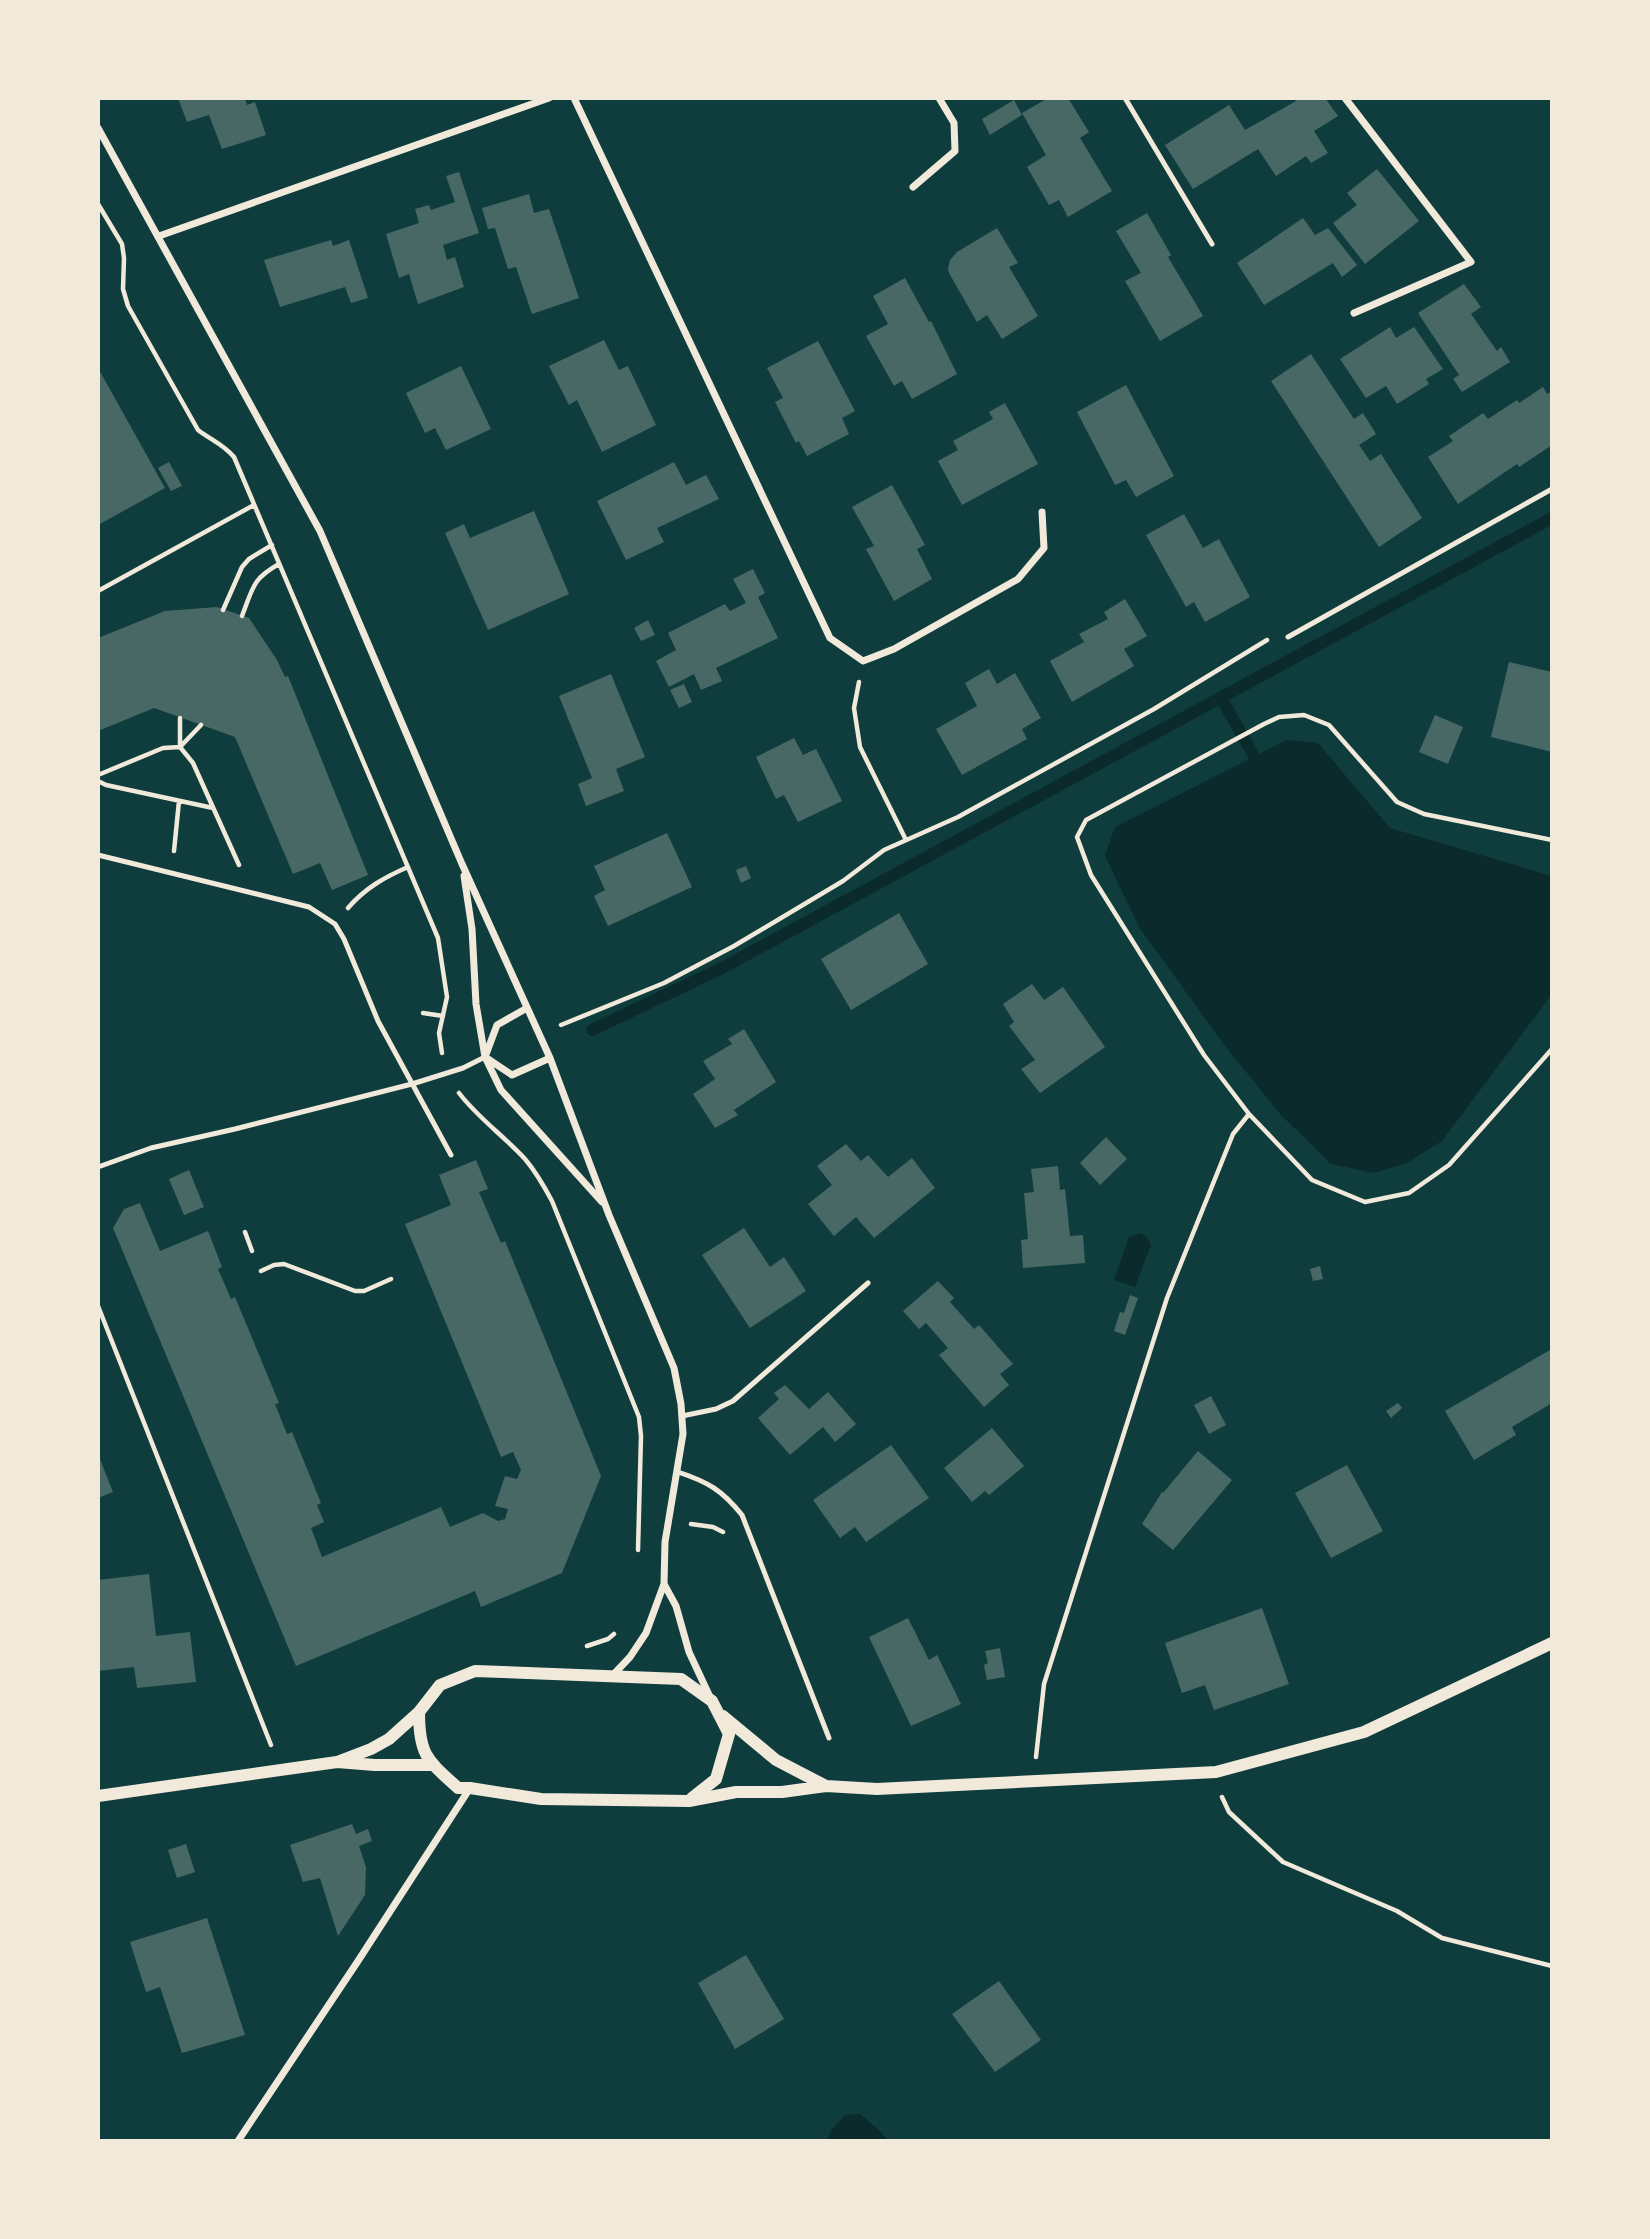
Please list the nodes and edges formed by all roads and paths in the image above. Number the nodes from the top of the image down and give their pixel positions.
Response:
1 (549, 98) edge
2 (574, 98) edge
3 (939, 98) edge
4 (1125, 98) edge
5 (1345, 98) edge
6 (98, 128) edge
7 (913, 187) dead end
8 (98, 204) edge
9 (159, 236) junction
10 (1212, 244) dead end
11 (1354, 313) dead end
12 (1552, 489) edge
13 (254, 505) junction
14 (1042, 512) dead end
15 (272, 545) junction
16 (279, 565) junction
17 (98, 591) edge
18 (223, 610) dead end
19 (242, 616) dead end
20 (1288, 637) joint
21 (863, 661) junction
22 (180, 718) dead end
23 (201, 725) dead end
24 (180, 747) junction
25 (98, 775) edge
26 (98, 781) edge
27 (179, 801) junction
28 (213, 808) junction
29 (906, 840) junction
30 (1552, 840) edge
31 (174, 851) dead end
32 (98, 855) edge
33 (462, 864) junction
34 (240, 866) dead end
35 (408, 867) junction
36 (335, 924) junction
37 (527, 1008) junction
38 (423, 1013) dead end
39 (556, 1027) dead end
40 (1552, 1049) edge
41 (485, 1057) junction
42 (550, 1058) junction
43 (412, 1084) junction
44 (1249, 1114) junction
45 (481, 1118) dead end
46 (451, 1155) dead end
47 (98, 1167) edge
48 (607, 1208) junction
49 (245, 1232) dead end
50 (252, 1251) dead end
51 (261, 1271) dead end
52 (391, 1279) dead end
53 (868, 1283) dead end
54 (98, 1306) edge
55 (682, 1416) junction
56 (678, 1472) junction
57 (638, 1519) dead end
58 (664, 1584) junction
59 (1552, 1643) edge
60 (612, 1676) junction
61 (714, 1705) junction
62 (419, 1712) junction
63 (829, 1738) dead end
64 (271, 1746) dead end
65 (337, 1762) junction
66 (431, 1765) junction
67 (1216, 1772) junction
68 (1037, 1781) junction
69 (826, 1786) junction
70 (470, 1788) junction
71 (98, 1796) edge
72 (689, 1801) junction
73 (1552, 1966) edge
74 (238, 2141) edge

1 - 9 street
2 - 21 street
3 - 7 street
4 - 10 lane
5 - 11 street
6 - 9 street
8 - 13 path
9 - 33 street
12 - 20 lane
13 - 15 path
13 - 17 path
14 - 21 street
15 - 16 path
15 - 18 path
16 - 19 path
16 - 35 path
20 - 29 path
21 - 29 path
22 - 24 path
23 - 24 path
24 - 25 path
24 - 28 path
26 - 27 path
27 - 28 path
27 - 31 path
28 - 34 path
29 - 39 path
30 - 44 path
32 - 36 lane
33 - 37 street
33 - 41 street
35 - 36 path
35 - 38 path
36 - 43 lane
37 - 41 street
37 - 42 street
40 - 44 path
41 - 42 street
41 - 43 lane
41 - 48 street
42 - 48 street
43 - 46 lane
43 - 47 lane
44 - 68 path
45 - 57 path
48 - 55 street
49 - 50 path
51 - 52 path
53 - 55 lane
54 - 64 path
55 - 56 street
56 - 58 street
56 - 63 lane
58 - 60 street
58 - 61 street
59 - 67 street
60 - 61 street
60 - 62 street
61 - 69 street
61 - 72 street
62 - 65 street
62 - 66 street
65 - 66 street
65 - 71 street
66 - 70 street
67 - 68 street
67 - 73 path
68 - 69 street
69 - 72 street
70 - 72 street
70 - 74 street

